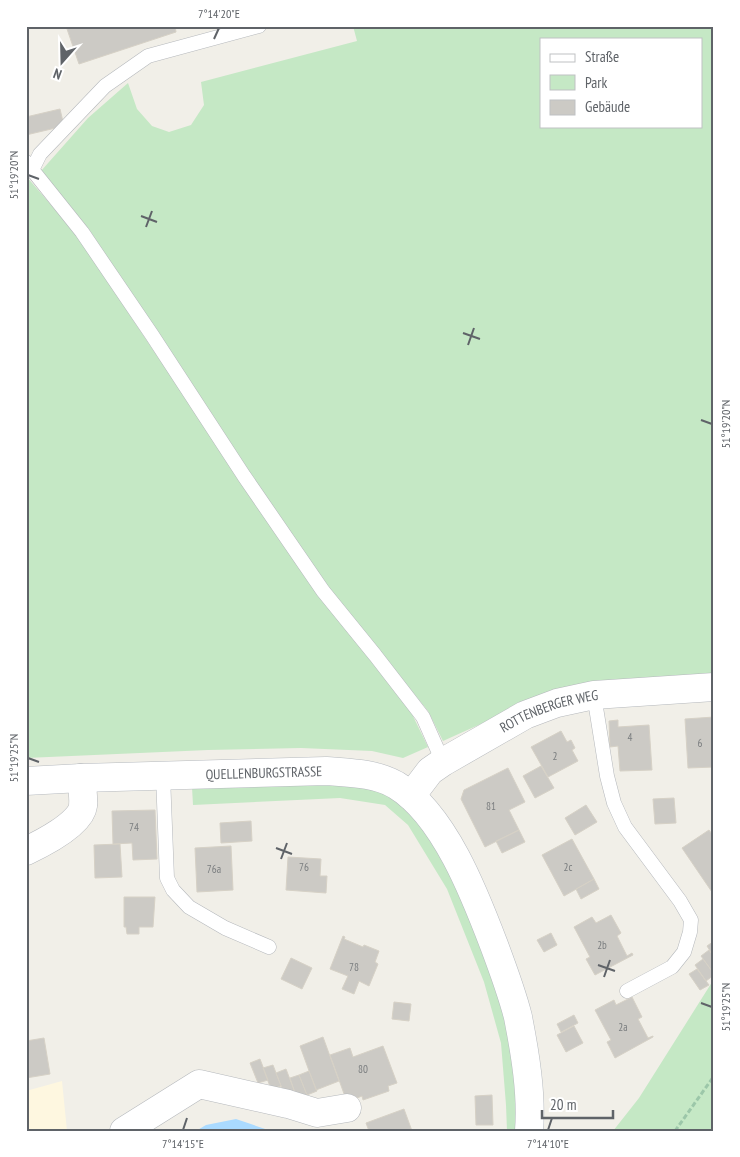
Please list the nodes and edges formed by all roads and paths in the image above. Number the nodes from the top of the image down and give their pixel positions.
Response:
1 (259, 26) edge
2 (216, 32) edge
3 (29, 166) edge
4 (714, 687) edge
5 (594, 695) junction
6 (442, 762) junction
7 (163, 776) junction
8 (81, 778) junction
9 (26, 781) edge
10 (411, 796) junction
11 (26, 851) edge
12 (269, 947) dead end
13 (627, 991) dead end
14 (714, 1076) edge
15 (347, 1108) dead end
16 (124, 1131) edge
17 (529, 1131) edge
18 (675, 1131) edge

1 - 2 lane
2 - 3 lane
3 - 6 lane
4 - 5 street, ROTTENBERGER WEG
5 - 6 street, ROTTENBERGER WEG
5 - 13 lane
6 - 10 street, ROTTENBERGER WEG
7 - 8 street, QUELLENBURGSTRASSE
7 - 10 street, QUELLENBURGSTRASSE
7 - 12 lane
8 - 9 street, QUELLENBURGSTRASSE
8 - 11 street
10 - 17 street, QUELLENBURGSTRASSE
14 - 18 path
15 - 16 street

